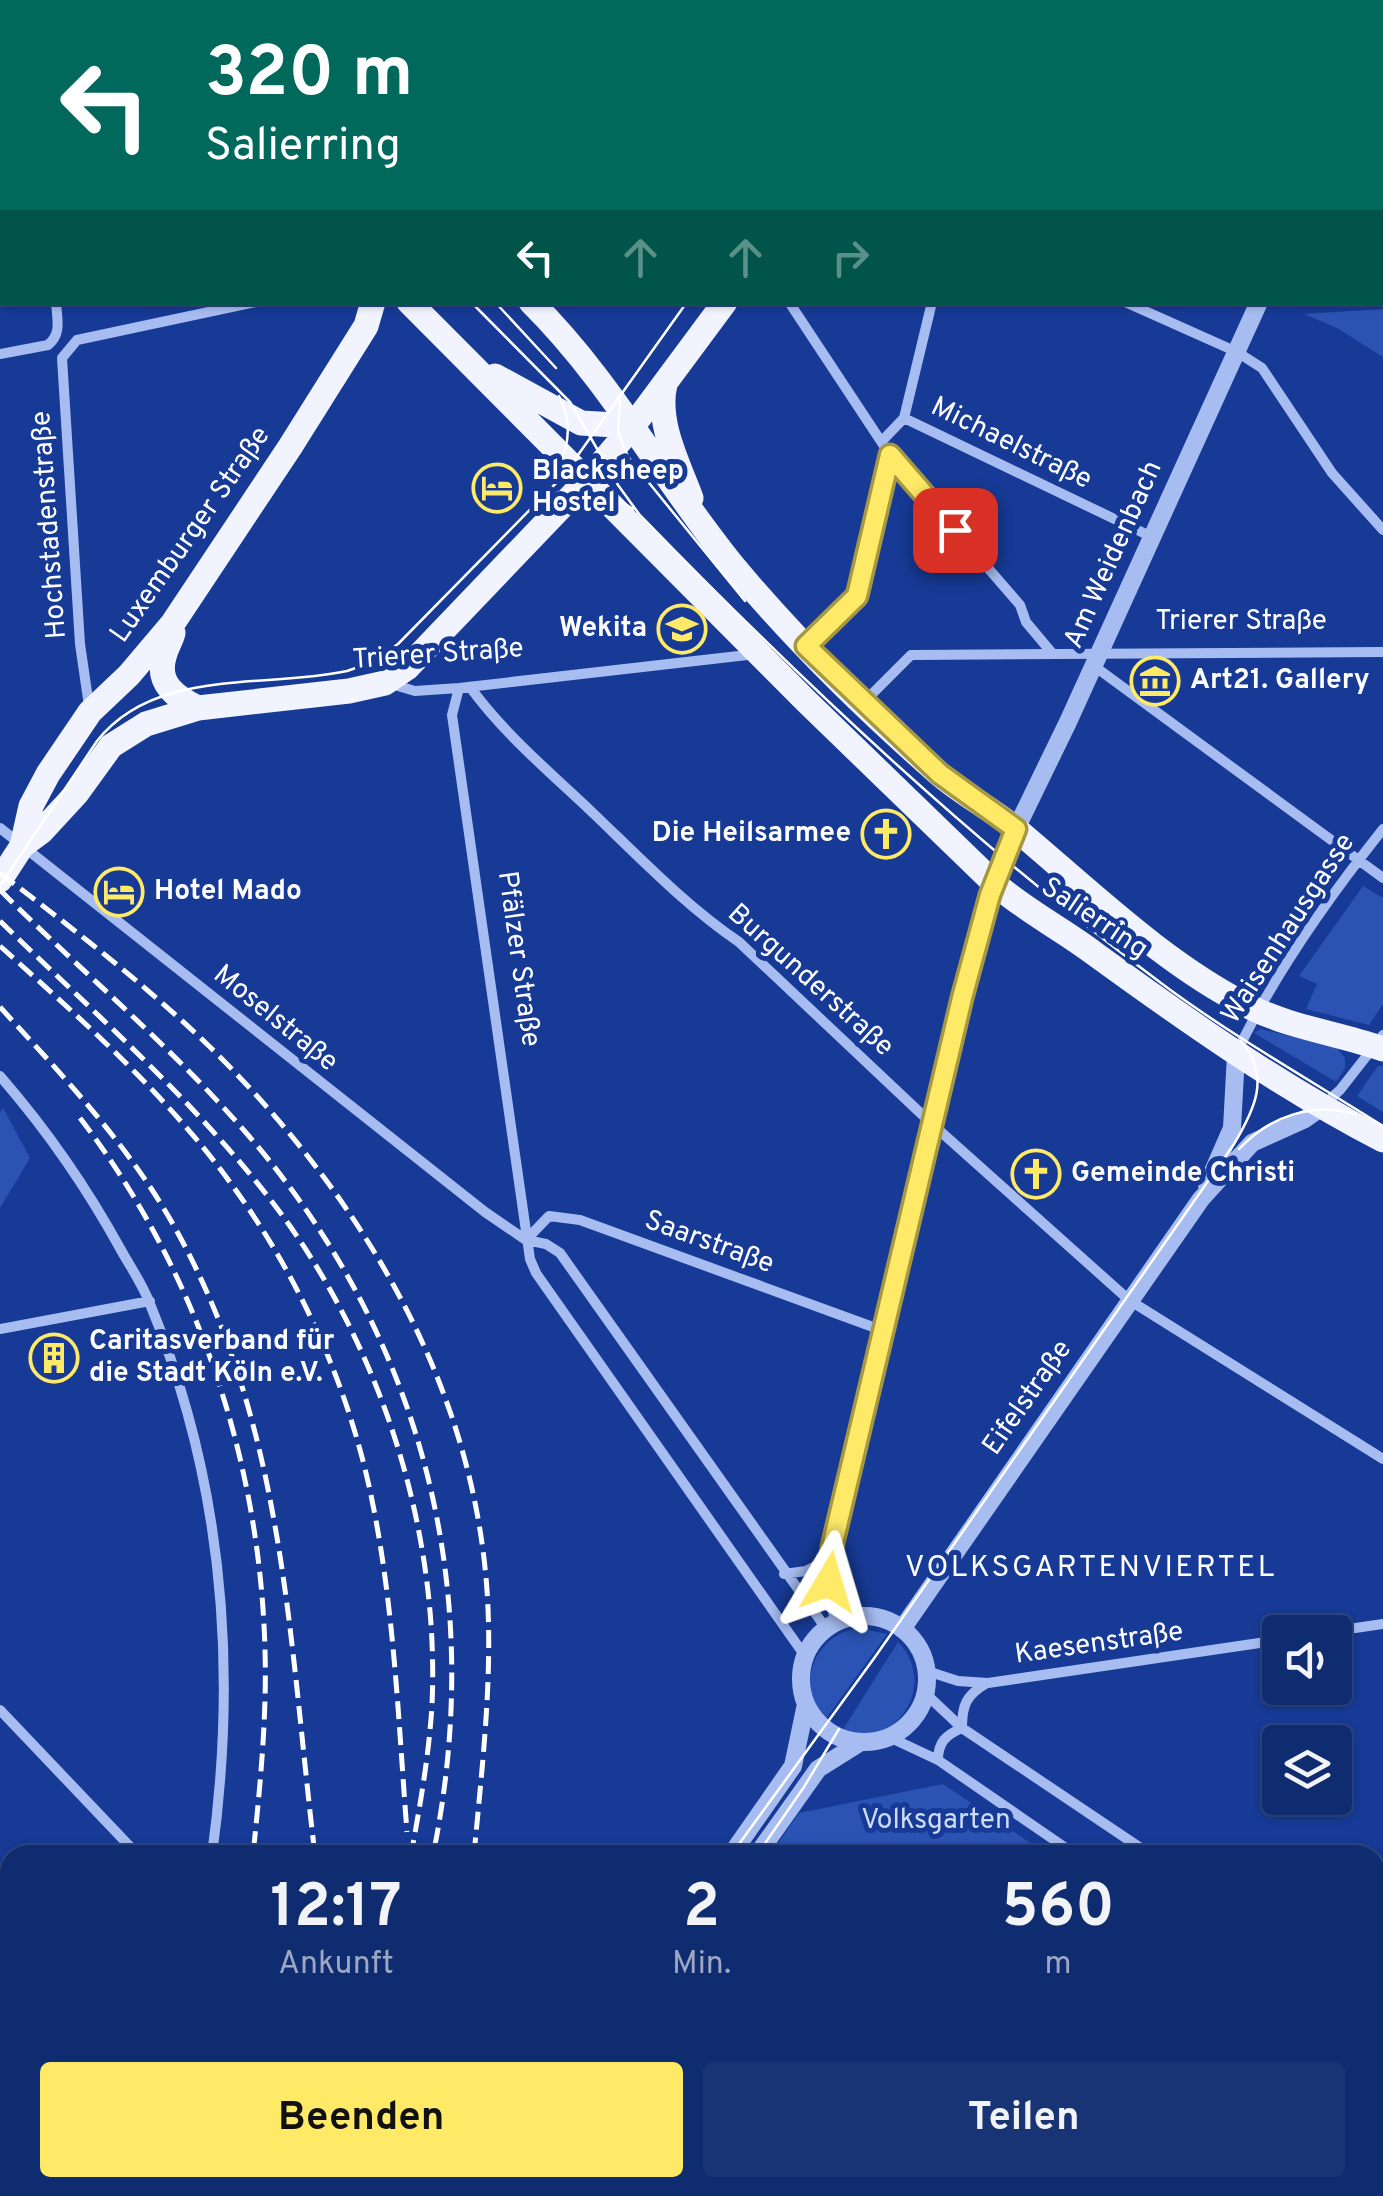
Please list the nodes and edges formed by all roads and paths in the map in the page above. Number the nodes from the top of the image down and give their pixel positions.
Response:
1 (56, 305) edge
2 (242, 305) edge
3 (371, 305) edge
4 (411, 305) edge
5 (534, 305) edge
6 (792, 305) edge
7 (931, 305) edge
8 (1131, 305) edge
9 (1257, 305) edge
10 (719, 307) edge
11 (1237, 352) junction
12 (0, 354) edge
13 (470, 362) junction
14 (594, 374) junction
15 (665, 384) junction
16 (567, 416) junction
17 (904, 418) junction
18 (633, 426) junction
19 (882, 442) junction
20 (890, 455) junction
21 (586, 482) junction
22 (701, 526) junction
23 (1383, 530) edge
24 (1152, 537) junction
25 (173, 623) junction
26 (806, 646) junction
27 (1052, 652) junction
28 (1383, 652) edge
29 (759, 654) junction
30 (1097, 660) junction
31 (385, 683) junction
32 (465, 688) junction
33 (864, 702) junction
34 (198, 708) junction
35 (90, 712) junction
36 (125, 735) joint
37 (0, 828) edge
38 (1383, 828) edge
39 (1016, 829) junction
40 (22, 846) junction
41 (1359, 860) junction
42 (1383, 878) edge
43 (0, 880) edge
44 (995, 884) junction
45 (1257, 1011) junction
46 (1380, 1043) edge
47 (1236, 1056) junction
48 (0, 1076) edge
49 (1320, 1106) junction
50 (932, 1122) junction
51 (1383, 1140) edge
52 (1200, 1199) junction
53 (526, 1240) junction
54 (1130, 1300) junction
55 (150, 1302) junction
56 (0, 1329) edge
57 (884, 1330) junction
58 (1383, 1458) edge
59 (831, 1558) junction
60 (784, 1574) junction
61 (832, 1623) junction
62 (1383, 1624) edge
63 (902, 1629) junction
64 (1352, 1629) edge
65 (1262, 1643) edge
66 (805, 1656) junction
67 (926, 1671) junction
68 (988, 1683) junction
69 (926, 1694) junction
70 (806, 1704) junction
71 (0, 1710) edge
72 (962, 1728) junction
73 (889, 1736) junction
74 (861, 1742) junction
75 (938, 1760) junction
76 (128, 1845) edge
77 (213, 1845) edge
78 (739, 1845) edge
79 (763, 1845) edge
80 (1061, 1845) edge
81 (1136, 1845) edge

1 - 12 street
2 - 35 street, Hochstadenstraße
3 - 25 main road, Luxemburger Straße
4 - 13 main road
5 - 14 main road, Salierring
6 - 19 street
7 - 17 street
8 - 11 street
9 - 11 street, Am Weidenbach
10 - 15 main road
11 - 23 street
11 - 24 street, Am Weidenbach
13 - 16 main road
13 - 21 main road, Salierring
14 - 16 main road
14 - 18 main road, Salierring
15 - 18 main road
15 - 22 main road
16 - 18 main road
17 - 19 street
17 - 24 street, Michaelstraße
18 - 21 main road
18 - 22 main road, Salierring
19 - 20 street
20 - 26 street
20 - 27 street
21 - 29 main road, Salierring
21 - 31 main road
22 - 26 main road, Salierring
24 - 30 street, Am Weidenbach
25 - 34 main road
25 - 35 main road, Luxemburger Straße
26 - 33 main road, Salierring
27 - 30 street, Trierer Straße
27 - 33 street
28 - 30 street, Trierer Straße
29 - 32 street, Trierer Straße
29 - 44 main road, Salierring
30 - 39 street, Am Weidenbach
30 - 41 street
31 - 32 street, Trierer Straße
31 - 34 main road, Trierer Straße
32 - 50 street, Burgunderstraße
32 - 53 street, Pfälzer Straße
33 - 39 main road, Salierring
34 - 36 main road, Trierer Straße
35 - 40 main road, Luxemburger Straße
36 - 40 main road, Luxemburger Straße
37 - 40 street, Moselstraße
38 - 41 street, Waisenhausgasse
39 - 44 street, Am Weidenbach
39 - 45 main road, Salierring
40 - 43 main road, Luxemburger Straße
40 - 53 street, Moselstraße
41 - 42 street
41 - 45 street, Waisenhausgasse
44 - 47 main road, Salierring
44 - 50 street, Am Weidenbach
45 - 46 main road, Salierring
45 - 47 street, Waisenhausgasse
46 - 49 street
47 - 49 main road, Salierring
47 - 52 street, Eifelstraße
48 - 55 street
49 - 51 main road, Salierring
49 - 52 street, Eifelstraße
50 - 54 street, Burgunderstraße
50 - 57 street, Am Weidenbach
52 - 54 street, Eifelstraße
53 - 57 street, Saarstraße
53 - 60 street
53 - 66 street, Pfälzer Straße
54 - 58 street, Burgunderstraße
54 - 63 street, Eifelstraße
55 - 56 street
55 - 77 street
57 - 59 street, Am Weidenbach
59 - 60 street
59 - 61 street, Am Weidenbach
60 - 61 street
61 - 63 street
61 - 66 street
62 - 64 street
63 - 67 street
65 - 68 street, Kaesenstraße
66 - 70 street
67 - 68 street, Kaesenstraße
67 - 69 street
68 - 72 street
69 - 72 street
69 - 73 street
70 - 74 street
70 - 78 street
71 - 76 street
72 - 75 street
72 - 81 street
73 - 74 street
73 - 75 street
74 - 79 street
75 - 80 street

